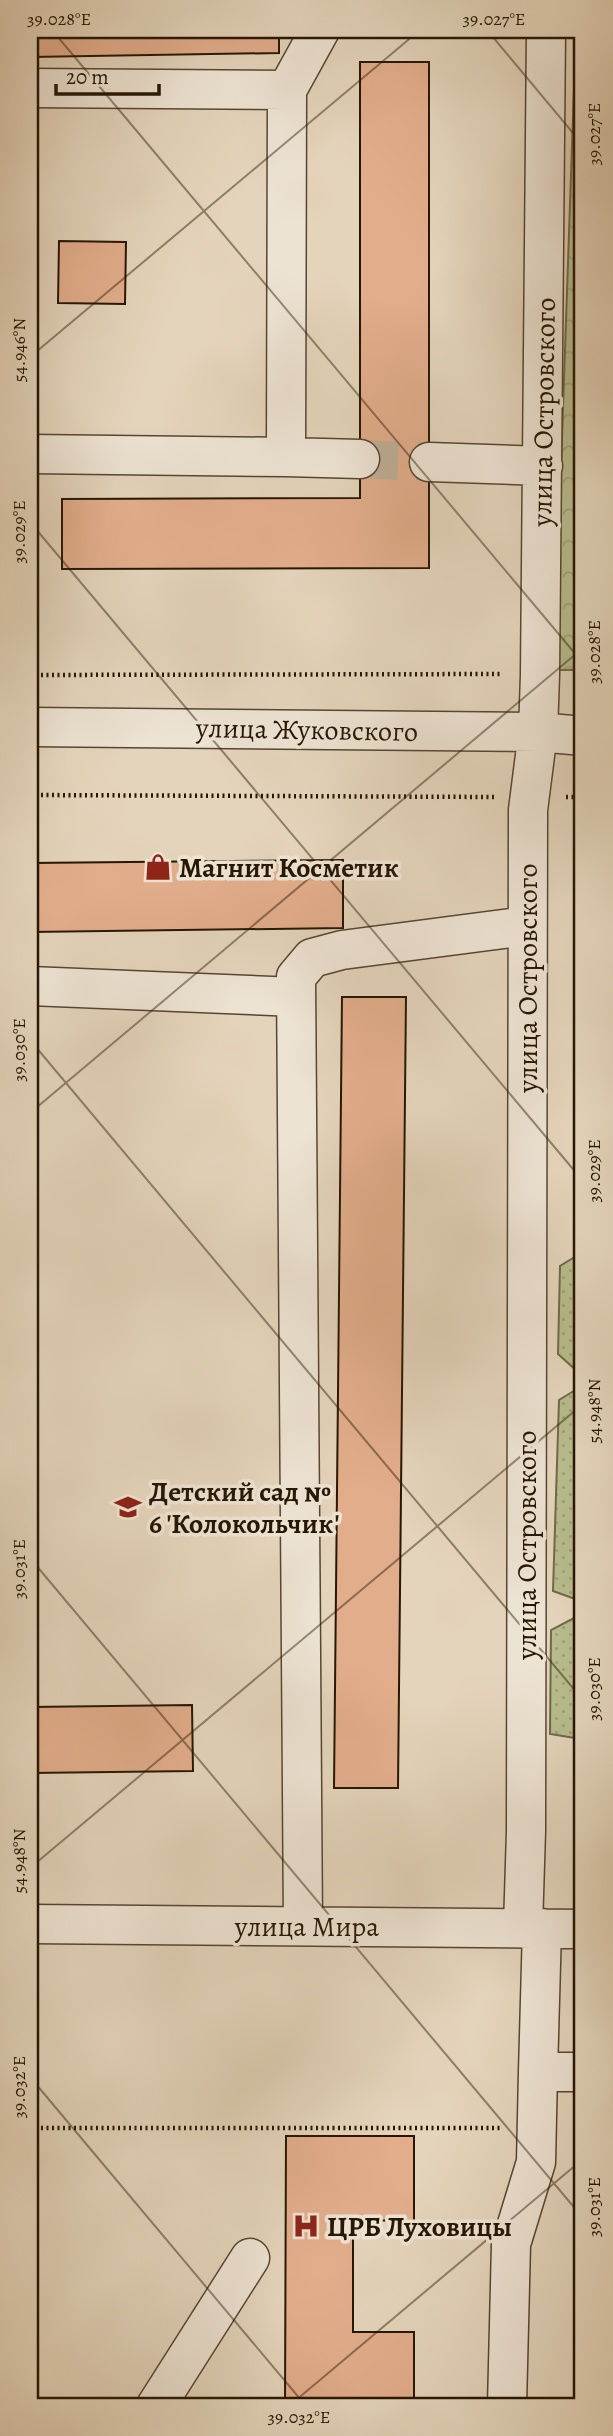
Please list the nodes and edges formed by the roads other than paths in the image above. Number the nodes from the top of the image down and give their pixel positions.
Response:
1 (320, 30) edge
2 (547, 30) edge
3 (30, 88) edge
4 (287, 90) junction
5 (30, 454) edge
6 (286, 457) junction
7 (360, 459) tunnel mouth
8 (429, 462) tunnel mouth
9 (543, 466) junction
10 (30, 727) edge
11 (538, 732) junction
12 (583, 736) edge
13 (526, 926) junction
14 (30, 986) edge
15 (296, 997) junction
16 (30, 1924) edge
17 (303, 1926) junction
18 (533, 1928) junction
19 (583, 1928) edge
20 (583, 2072) edge
21 (538, 2073) junction
22 (250, 2258) dead end
23 (156, 2406) edge
24 (507, 2406) edge

1 - 4 street
2 - 9 street, улица Островского
3 - 4 street
4 - 6 street
5 - 6 street
6 - 7 street
8 - 9 street
9 - 11 street, улица Островского
10 - 11 street, улица Жуковского
11 - 12 street, улица Жуковского
11 - 13 street, улица Островского
13 - 15 street
13 - 18 street, улица Островского
14 - 15 street
15 - 17 street
16 - 17 street, улица Мира
17 - 18 street, улица Мира
18 - 19 street, улица Мира
18 - 21 street, улица Островского
20 - 21 street
21 - 24 street, улица Островского
22 - 23 street

